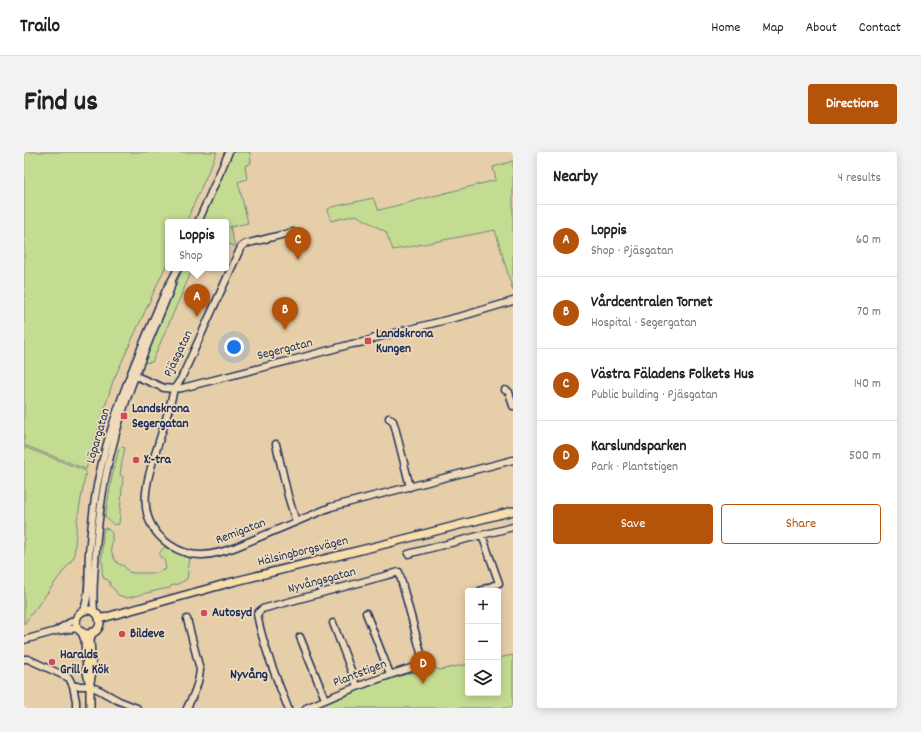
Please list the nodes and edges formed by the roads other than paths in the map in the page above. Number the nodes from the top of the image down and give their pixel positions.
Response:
1 (229, 152) edge
2 (199, 219) edge
3 (294, 232) dead end
4 (176, 271) edge
5 (513, 301) edge
6 (133, 375) junction
7 (174, 389) junction
8 (505, 390) dead end
9 (513, 406) edge
10 (389, 418) dead end
11 (276, 444) dead end
12 (513, 460) edge
13 (410, 487) junction
14 (513, 511) edge
15 (296, 522) junction
16 (513, 527) edge
17 (482, 535) junction
18 (408, 554) dead end
19 (487, 588) edge
20 (84, 610) junction
21 (94, 611) junction
22 (366, 613) dead end
23 (99, 618) junction
24 (76, 619) junction
25 (187, 619) dead end
26 (333, 623) dead end
27 (80, 630) junction
28 (56, 631) junction
29 (92, 632) junction
30 (300, 637) dead end
31 (24, 640) edge
32 (24, 659) edge
33 (424, 664) joint
34 (390, 674) junction
35 (73, 686) junction
36 (90, 686) junction
37 (357, 686) junction
38 (325, 699) junction
39 (119, 701) junction
40 (76, 708) edge
41 (90, 708) edge
42 (116, 708) edge
43 (137, 708) edge
44 (187, 708) edge
45 (288, 708) edge
46 (306, 708) edge

1 - 2 street
3 - 7 street, Pjäsgatan
4 - 6 street, Löpargatan
5 - 7 street, Segergatan
6 - 7 street, Segergatan
6 - 20 street, Löpargatan
6 - 21 street, Löpargatan
7 - 15 street, Remigatan
8 - 9 street
10 - 13 street
11 - 15 street
12 - 13 street, Remigatan
13 - 15 street, Remigatan
14 - 23 main road, Hälsingborgsvägen
16 - 17 street
17 - 18 street
17 - 19 street
20 - 21 main road
20 - 24 main road
21 - 23 main road
22 - 34 street
23 - 29 main road
24 - 27 main road
24 - 28 street
25 - 44 street
26 - 37 street
27 - 28 street
27 - 29 main road
27 - 36 main road
28 - 31 street
29 - 36 main road
30 - 38 street
32 - 35 street
33 - 34 street, Plantstigen
33 - 45 street, Nyvångsgatan
34 - 37 street, Plantstigen
35 - 36 street
35 - 40 street
36 - 39 street
36 - 41 main road
37 - 38 street, Plantstigen
38 - 46 street, Plantstigen
39 - 42 street
39 - 43 street

